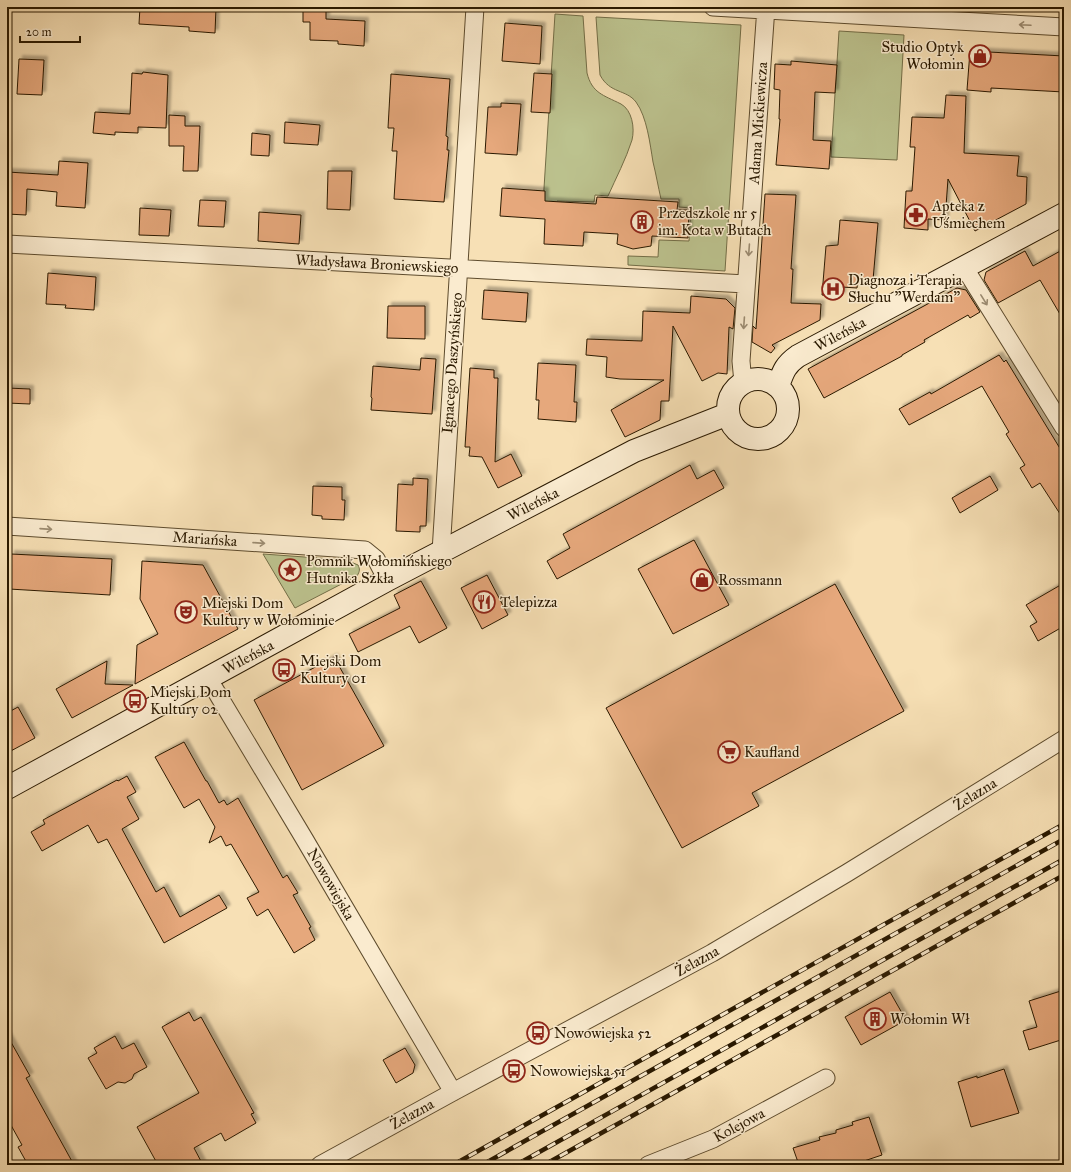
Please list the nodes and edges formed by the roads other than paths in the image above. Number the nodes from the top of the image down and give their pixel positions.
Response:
1 (475, 7) edge
2 (713, 7) edge
3 (766, 9) edge
4 (1064, 27) edge
5 (1064, 214) edge
6 (7, 244) edge
7 (964, 267) junction
8 (458, 269) junction
9 (746, 284) junction
10 (743, 383) junction
11 (778, 386) junction
12 (728, 414) junction
13 (1064, 428) edge
14 (7, 526) edge
15 (441, 552) junction
16 (387, 580) junction
17 (208, 678) junction
18 (1064, 739) edge
19 (7, 788) edge
20 (826, 1078) dead end
21 (453, 1092) junction
22 (320, 1165) edge
23 (648, 1165) edge

1 - 8 street, Ignacego Daszyńskiego
2 - 3 street
4 -> 3 street
3 -> 9 street, Adama Mickiewicza
5 - 7 street, Wileńska
6 - 8 street, Władysława Broniewskiego
7 - 11 street, Wileńska
7 -> 13 street
8 - 9 street, Władysława Broniewskiego
8 - 15 street, Ignacego Daszyńskiego
9 -> 10 street, Adama Mickiewicza
10 - 11 street
10 - 12 street
11 - 12 street
12 - 15 street, Wileńska
14 -> 16 street, Mariańska
15 - 16 street, Wileńska
16 - 17 street, Wileńska
17 - 19 street, Wileńska
17 - 21 street, Nowowiejska
18 - 21 street, Żelazna
20 - 23 street, Kolejowa
21 - 22 street, Żelazna

